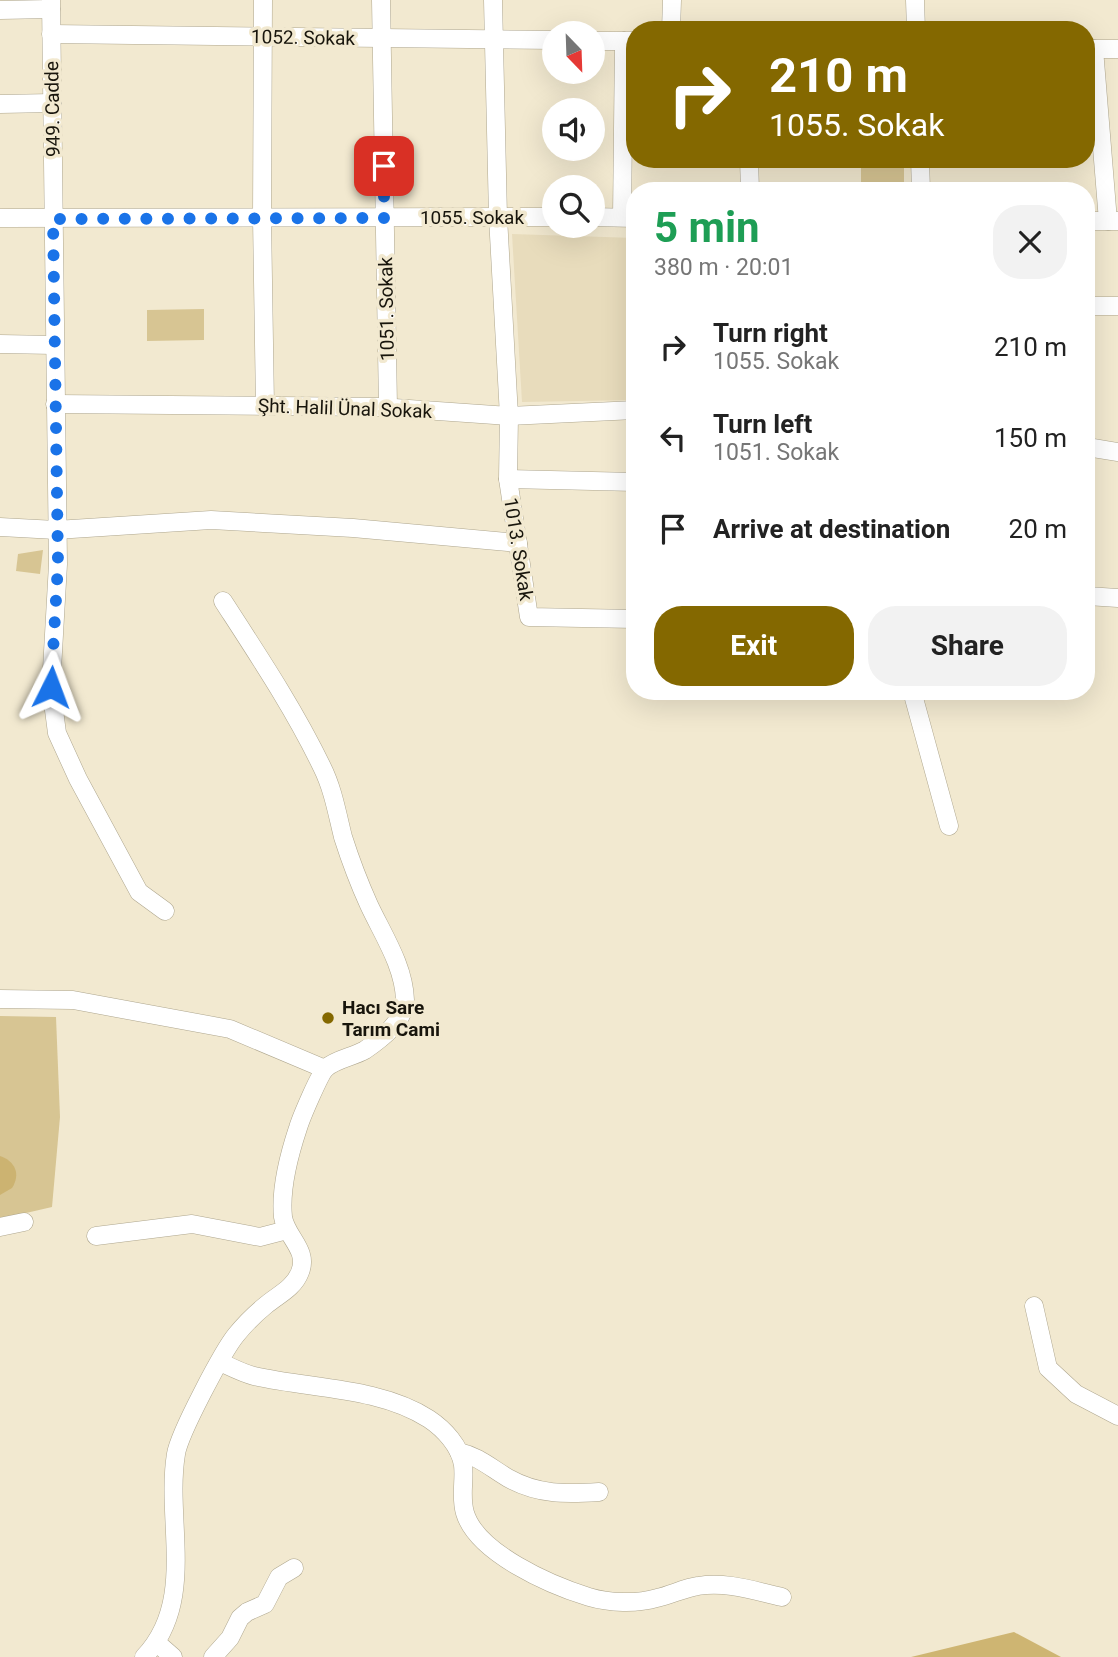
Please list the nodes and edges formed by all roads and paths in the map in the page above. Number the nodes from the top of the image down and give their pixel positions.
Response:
1 (262, 0) edge
2 (381, 0) edge
3 (493, 0) edge
4 (672, 0) edge
5 (915, 0) edge
6 (51, 5) edge
7 (0, 10) edge
8 (671, 21) edge
9 (916, 21) edge
10 (51, 34) junction
11 (263, 36) junction
12 (383, 37) junction
13 (495, 39) junction
14 (542, 40) edge
15 (606, 41) edge
16 (626, 41) edge
17 (1095, 49) edge
18 (1118, 49) edge
19 (1095, 86) edge
20 (52, 103) junction
21 (0, 104) edge
22 (542, 217) edge
23 (605, 217) edge
24 (626, 217) edge
25 (0, 218) edge
26 (262, 218) junction
27 (384, 218) junction
28 (498, 218) junction
29 (53, 219) junction
30 (1095, 221) edge
31 (1113, 221) edge
32 (1095, 306) edge
33 (1118, 306) edge
34 (0, 344) edge
35 (54, 345) junction
36 (55, 404) junction
37 (265, 406) junction
38 (388, 407) junction
39 (626, 410) edge
40 (509, 416) junction
41 (1095, 448) edge
42 (1118, 452) edge
43 (508, 479) junction
44 (626, 482) edge
45 (0, 527) edge
46 (56, 530) junction
47 (519, 543) junction
48 (1095, 597) edge
49 (1118, 598) edge
50 (223, 601) dead end
51 (626, 619) edge
52 (914, 700) edge
53 (949, 826) dead end
54 (165, 911) dead end
55 (0, 999) edge
56 (325, 1069) junction
57 (24, 1222) dead end
58 (0, 1227) edge
59 (286, 1230) junction
60 (96, 1236) dead end
61 (1034, 1306) dead end
62 (220, 1362) junction
63 (1118, 1416) edge
64 (459, 1452) junction
65 (599, 1492) dead end
66 (294, 1568) dead end
67 (782, 1597) dead end
68 (158, 1643) junction
69 (144, 1657) edge
70 (173, 1657) edge
71 (213, 1657) edge

1 - 11 street
2 - 12 street, 1051. Sokak
3 - 13 street, 1013. Sokak
4 - 8 street
5 - 9 street
6 - 7 street
6 - 10 street, 949. Cadde
10 - 11 street, 1052. Sokak
10 - 20 street, 949. Cadde
11 - 12 street, 1052. Sokak
11 - 26 street
12 - 13 street, 1052. Sokak
12 - 27 street, 1051. Sokak
13 - 14 street, 1052. Sokak
13 - 28 street, 1013. Sokak
15 - 16 street
17 - 18 street
19 - 31 street
20 - 21 street
20 - 29 street, 949. Cadde
22 - 28 street, 1055. Sokak
23 - 24 street
25 - 29 street, 1055. Sokak
26 - 27 street, 1055. Sokak
26 - 29 street, 1055. Sokak
26 - 37 street
27 - 28 street, 1055. Sokak
27 - 38 street, 1051. Sokak
28 - 40 street, 1013. Sokak
29 - 35 street, 949. Cadde
30 - 31 street
32 - 33 street
34 - 35 street
35 - 36 street, 949. Cadde
36 - 37 street, Şht. Halil Ünal Sokak
36 - 46 street, 949. Cadde
37 - 38 street, Şht. Halil Ünal Sokak
38 - 40 street, Şht. Halil Ünal Sokak
39 - 40 street, Şht. Halil Ünal Sokak
40 - 43 street, 1013. Sokak
41 - 42 street
43 - 44 street
43 - 47 street, 1013. Sokak
45 - 46 street
46 - 47 street
46 - 54 street, 949. Cadde
47 - 51 street, 1013. Sokak
48 - 49 street
50 - 56 street
52 - 53 street
55 - 56 street
56 - 59 street
57 - 58 street
59 - 60 street
59 - 62 street
61 - 63 street
62 - 64 street
62 - 68 street
64 - 65 street
64 - 67 street
66 - 71 street
68 - 69 street
68 - 70 street

